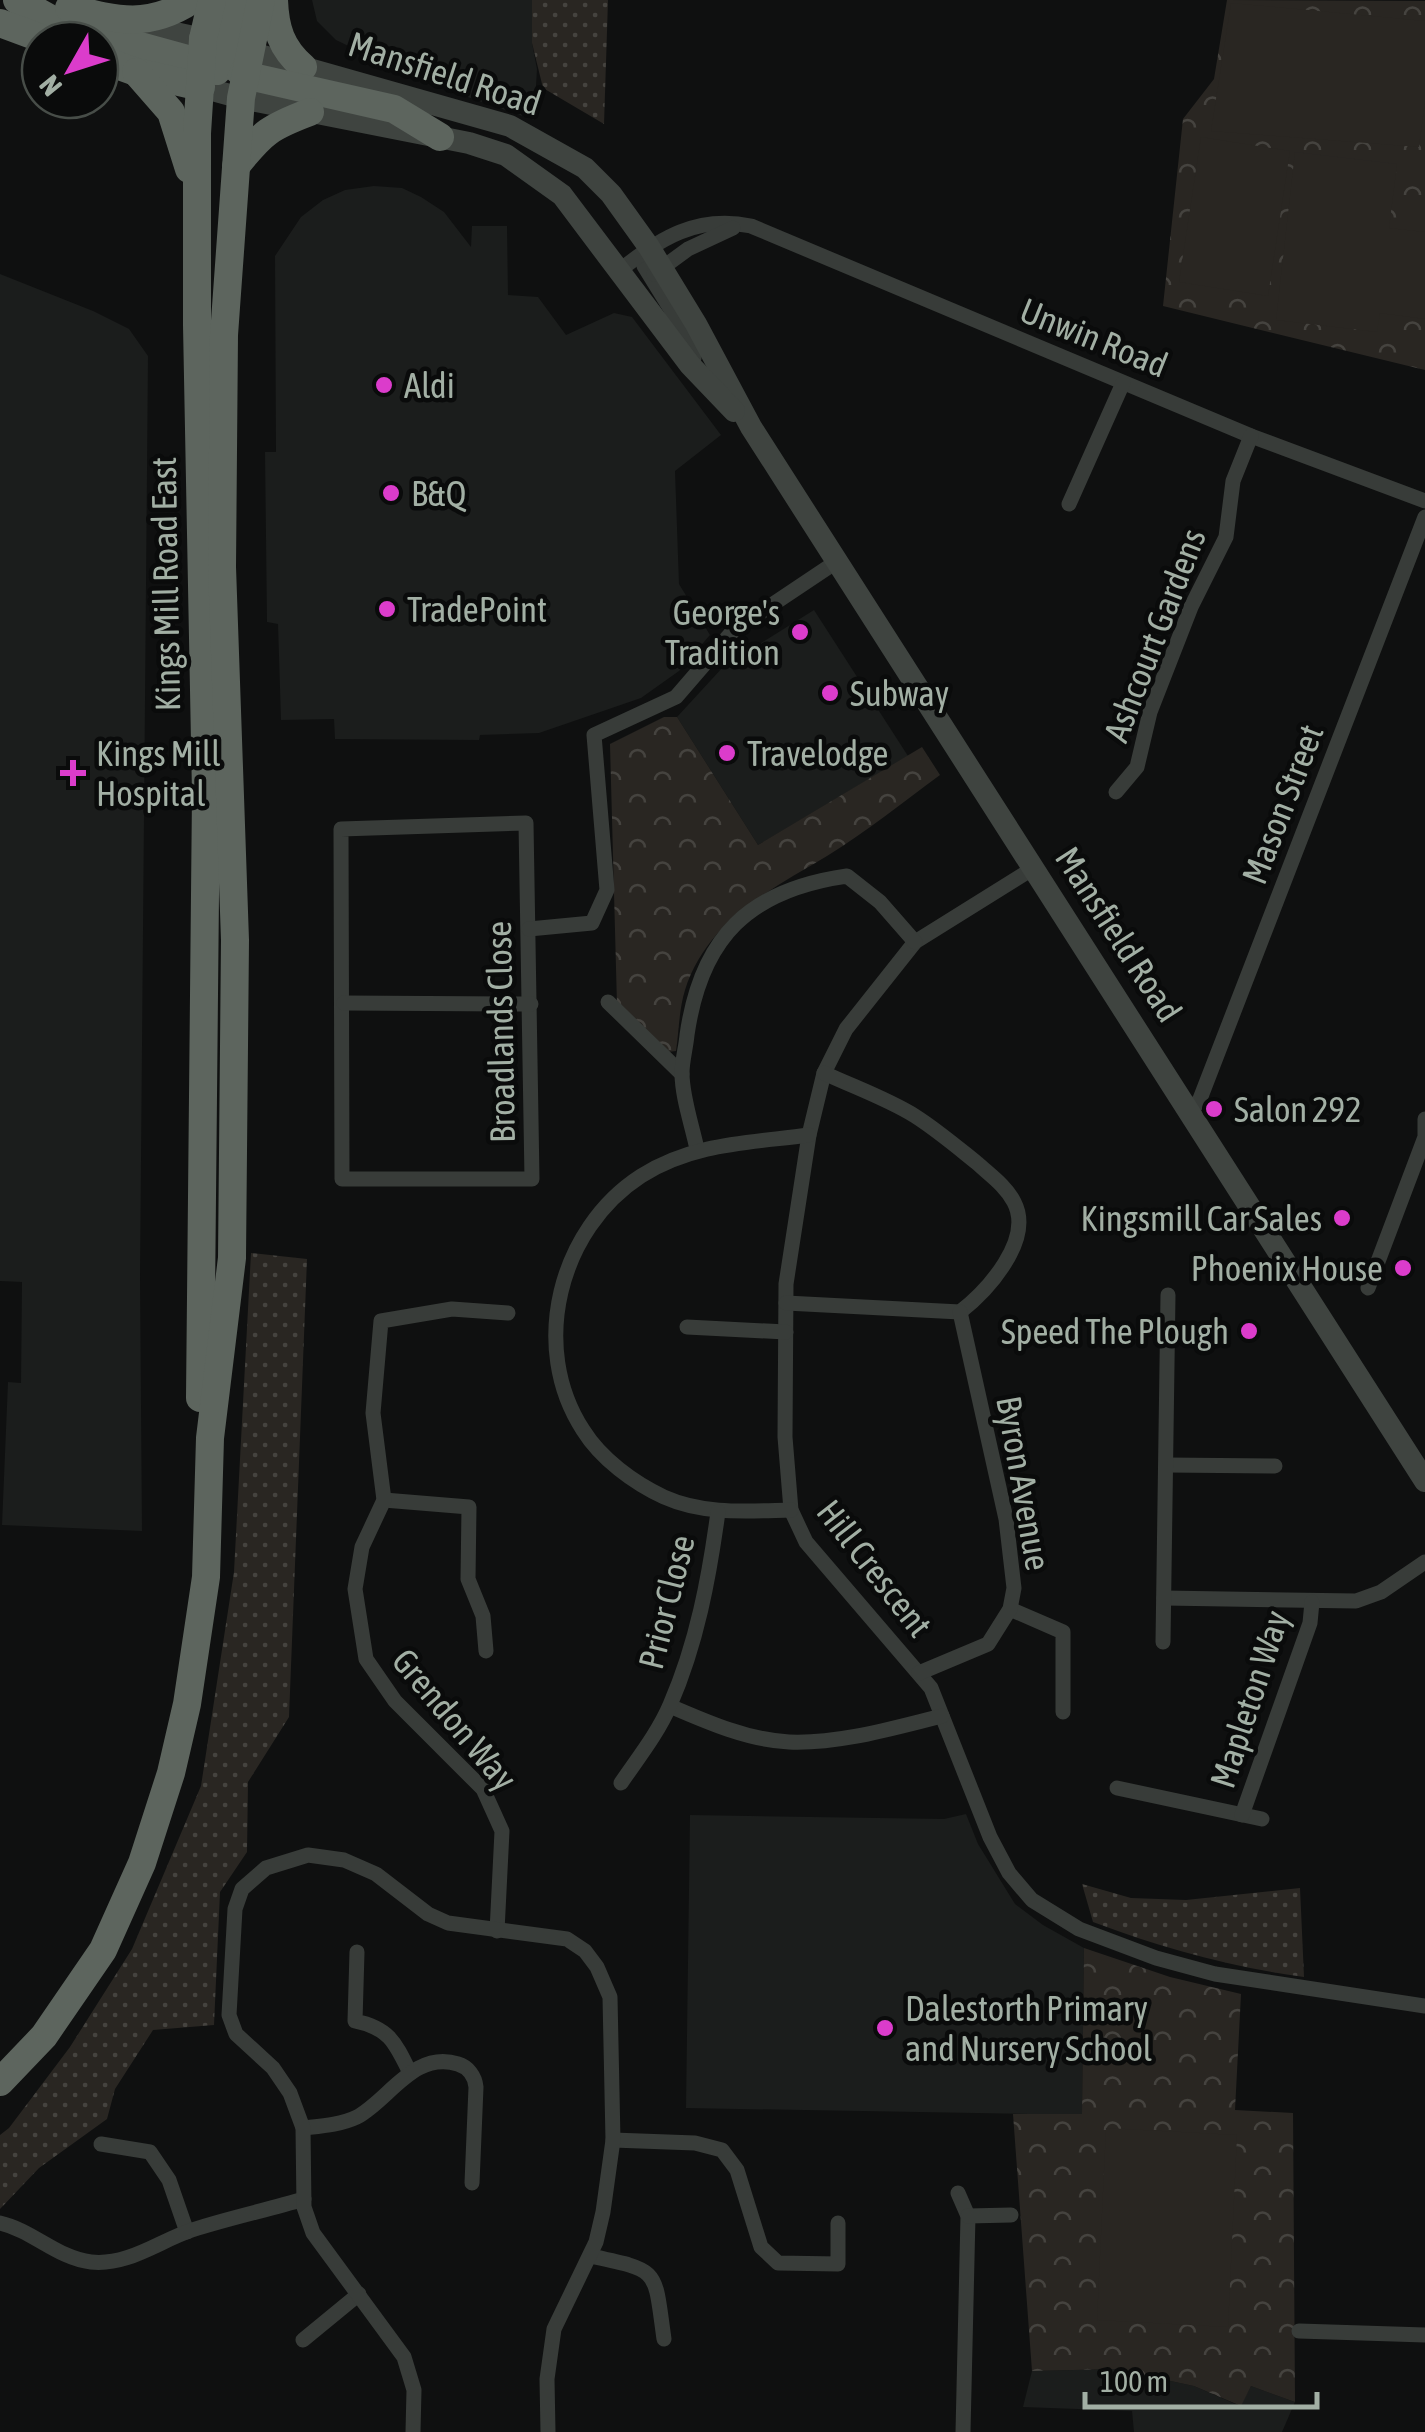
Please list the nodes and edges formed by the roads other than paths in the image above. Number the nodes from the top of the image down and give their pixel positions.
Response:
1 (17, 0) edge
2 (35, 0) edge
3 (192, 0) edge
4 (212, 0) edge
5 (238, 0) edge
6 (261, 0) edge
7 (274, 0) edge
8 (124, 22) junction
9 (120, 66) edge
10 (303, 67) junction
11 (223, 69) junction
12 (136, 72) junction
13 (310, 112) junction
14 (440, 137) junction
15 (236, 166) junction
16 (198, 200) junction
17 (742, 224) junction
18 (650, 246) junction
19 (641, 276) junction
20 (197, 325) junction
21 (1123, 383) junction
22 (751, 428) junction
23 (1252, 436) junction
24 (1425, 501) edge
25 (1069, 504) dead end
26 (1425, 516) edge
27 (836, 562) junction
28 (1116, 792) dead end
29 (1032, 869) junction
30 (529, 930) junction
31 (915, 942) junction
32 (608, 1002) dead end
33 (344, 1003) junction
34 (531, 1004) junction
35 (682, 1074) junction
36 (824, 1074) junction
37 (1191, 1112) junction
38 (1425, 1119) edge
39 (809, 1136) junction
40 (697, 1149) junction
41 (1368, 1288) dead end
42 (1168, 1295) dead end
43 (786, 1303) junction
44 (508, 1312) dead end
45 (960, 1312) junction
46 (686, 1327) dead end
47 (786, 1332) junction
48 (210, 1438) junction
49 (1167, 1465) junction
50 (1275, 1466) dead end
51 (1425, 1481) edge
52 (384, 1500) junction
53 (791, 1510) junction
54 (718, 1512) junction
55 (1425, 1562) edge
56 (1164, 1598) junction
57 (1312, 1602) junction
58 (1010, 1609) junction
59 (1163, 1642) dead end
60 (486, 1651) dead end
61 (919, 1672) junction
62 (670, 1706) junction
63 (1063, 1712) dead end
64 (942, 1716) junction
65 (622, 1784) dead end
66 (1117, 1788) dead end
67 (1242, 1815) junction
68 (1262, 1819) dead end
69 (497, 1931) junction
70 (358, 1952) dead end
71 (1425, 2006) edge
72 (410, 2072) junction
73 (0, 2082) edge
74 (302, 2128) junction
75 (613, 2140) junction
76 (101, 2144) dead end
77 (472, 2182) dead end
78 (958, 2193) dead end
79 (304, 2200) junction
80 (1011, 2215) dead end
81 (968, 2216) junction
82 (838, 2222) dead end
83 (0, 2223) edge
84 (187, 2232) junction
85 (590, 2256) junction
86 (359, 2294) junction
87 (1299, 2331) dead end
88 (1425, 2335) edge
89 (664, 2338) dead end
90 (303, 2340) dead end
91 (412, 2432) edge
92 (548, 2432) edge
93 (964, 2432) edge

1 - 11 highway
2 - 8 highway, Mansfield Road
3 - 8 highway
4 - 11 highway
5 - 11 highway
6 - 11 highway
7 - 10 highway
8 - 11 main road, Mansfield Road
9 - 12 highway, Mansfield Road
10 - 11 main road, Mansfield Road
10 - 18 main road, Mansfield Road
11 - 12 highway, Mansfield Road
11 - 13 main road, Mansfield Road
11 - 14 highway
11 - 15 highway, Kings Mill Road East
11 - 16 highway, Kings Mill Road East
11 - 20 highway
12 - 16 highway
13 - 14 main road, Mansfield Road
13 - 15 highway
14 - 19 main road, Mansfield Road
15 - 48 highway, Kings Mill Road East
16 - 20 highway, Kings Mill Road East
17 - 18 street, Unwin Road
17 - 19 street
17 - 21 street, Unwin Road
18 - 19 main road, Mansfield Road
18 - 19 street, Unwin Road
19 - 22 main road, Mansfield Road
19 - 22 main road, Mansfield Road
20 - 48 highway, Kings Mill Road East
21 - 23 street, Unwin Road
21 - 25 street
22 - 27 main road, Mansfield Road
23 - 24 street, Unwin Road
23 - 28 street, Ashcourt Gardens
26 - 37 street, Mason Street
27 - 29 main road, Mansfield Road
27 - 30 street
29 - 31 street, Hill Crescent
29 - 37 main road, Mansfield Road
30 - 33 street, Broadlands Close
30 - 34 street, Broadlands Close
31 - 35 street
31 - 36 street, Hill Crescent
32 - 35 street
33 - 34 street
33 - 34 street, Broadlands Close
35 - 40 street
36 - 39 street, Hill Crescent
36 - 45 street
37 - 51 main road, Mansfield Road
38 - 41 street
39 - 40 street
39 - 43 street, Hill Crescent
40 - 54 street
42 - 49 street
43 - 45 street
43 - 47 street, Hill Crescent
44 - 52 street
45 - 58 street, Byron Avenue
46 - 47 street
47 - 53 street, Hill Crescent
48 - 73 highway, Kings Mill Road East
49 - 50 street
49 - 56 street
52 - 60 street
52 - 69 street, Grendon Way
53 - 54 street
53 - 61 street, Hill Crescent
54 - 62 street, Prior Close
55 - 57 street
56 - 57 street
56 - 59 street
57 - 67 street, Mapleton Way
58 - 61 street, Byron Avenue
58 - 63 street
61 - 64 street, Hill Crescent
62 - 64 street, Prior Close
62 - 65 street, Prior Close
64 - 71 street, Hill Crescent
66 - 67 street, Mapleton Way
67 - 68 street, Mapleton Way
69 - 74 street
69 - 75 street
70 - 72 street
72 - 74 street
72 - 77 street
74 - 79 street
75 - 82 street
75 - 85 street
76 - 84 street
78 - 81 street
79 - 84 street
79 - 86 street
80 - 81 street
81 - 93 street
83 - 84 street
85 - 89 street
85 - 92 street
86 - 90 street
86 - 91 street
87 - 88 street

